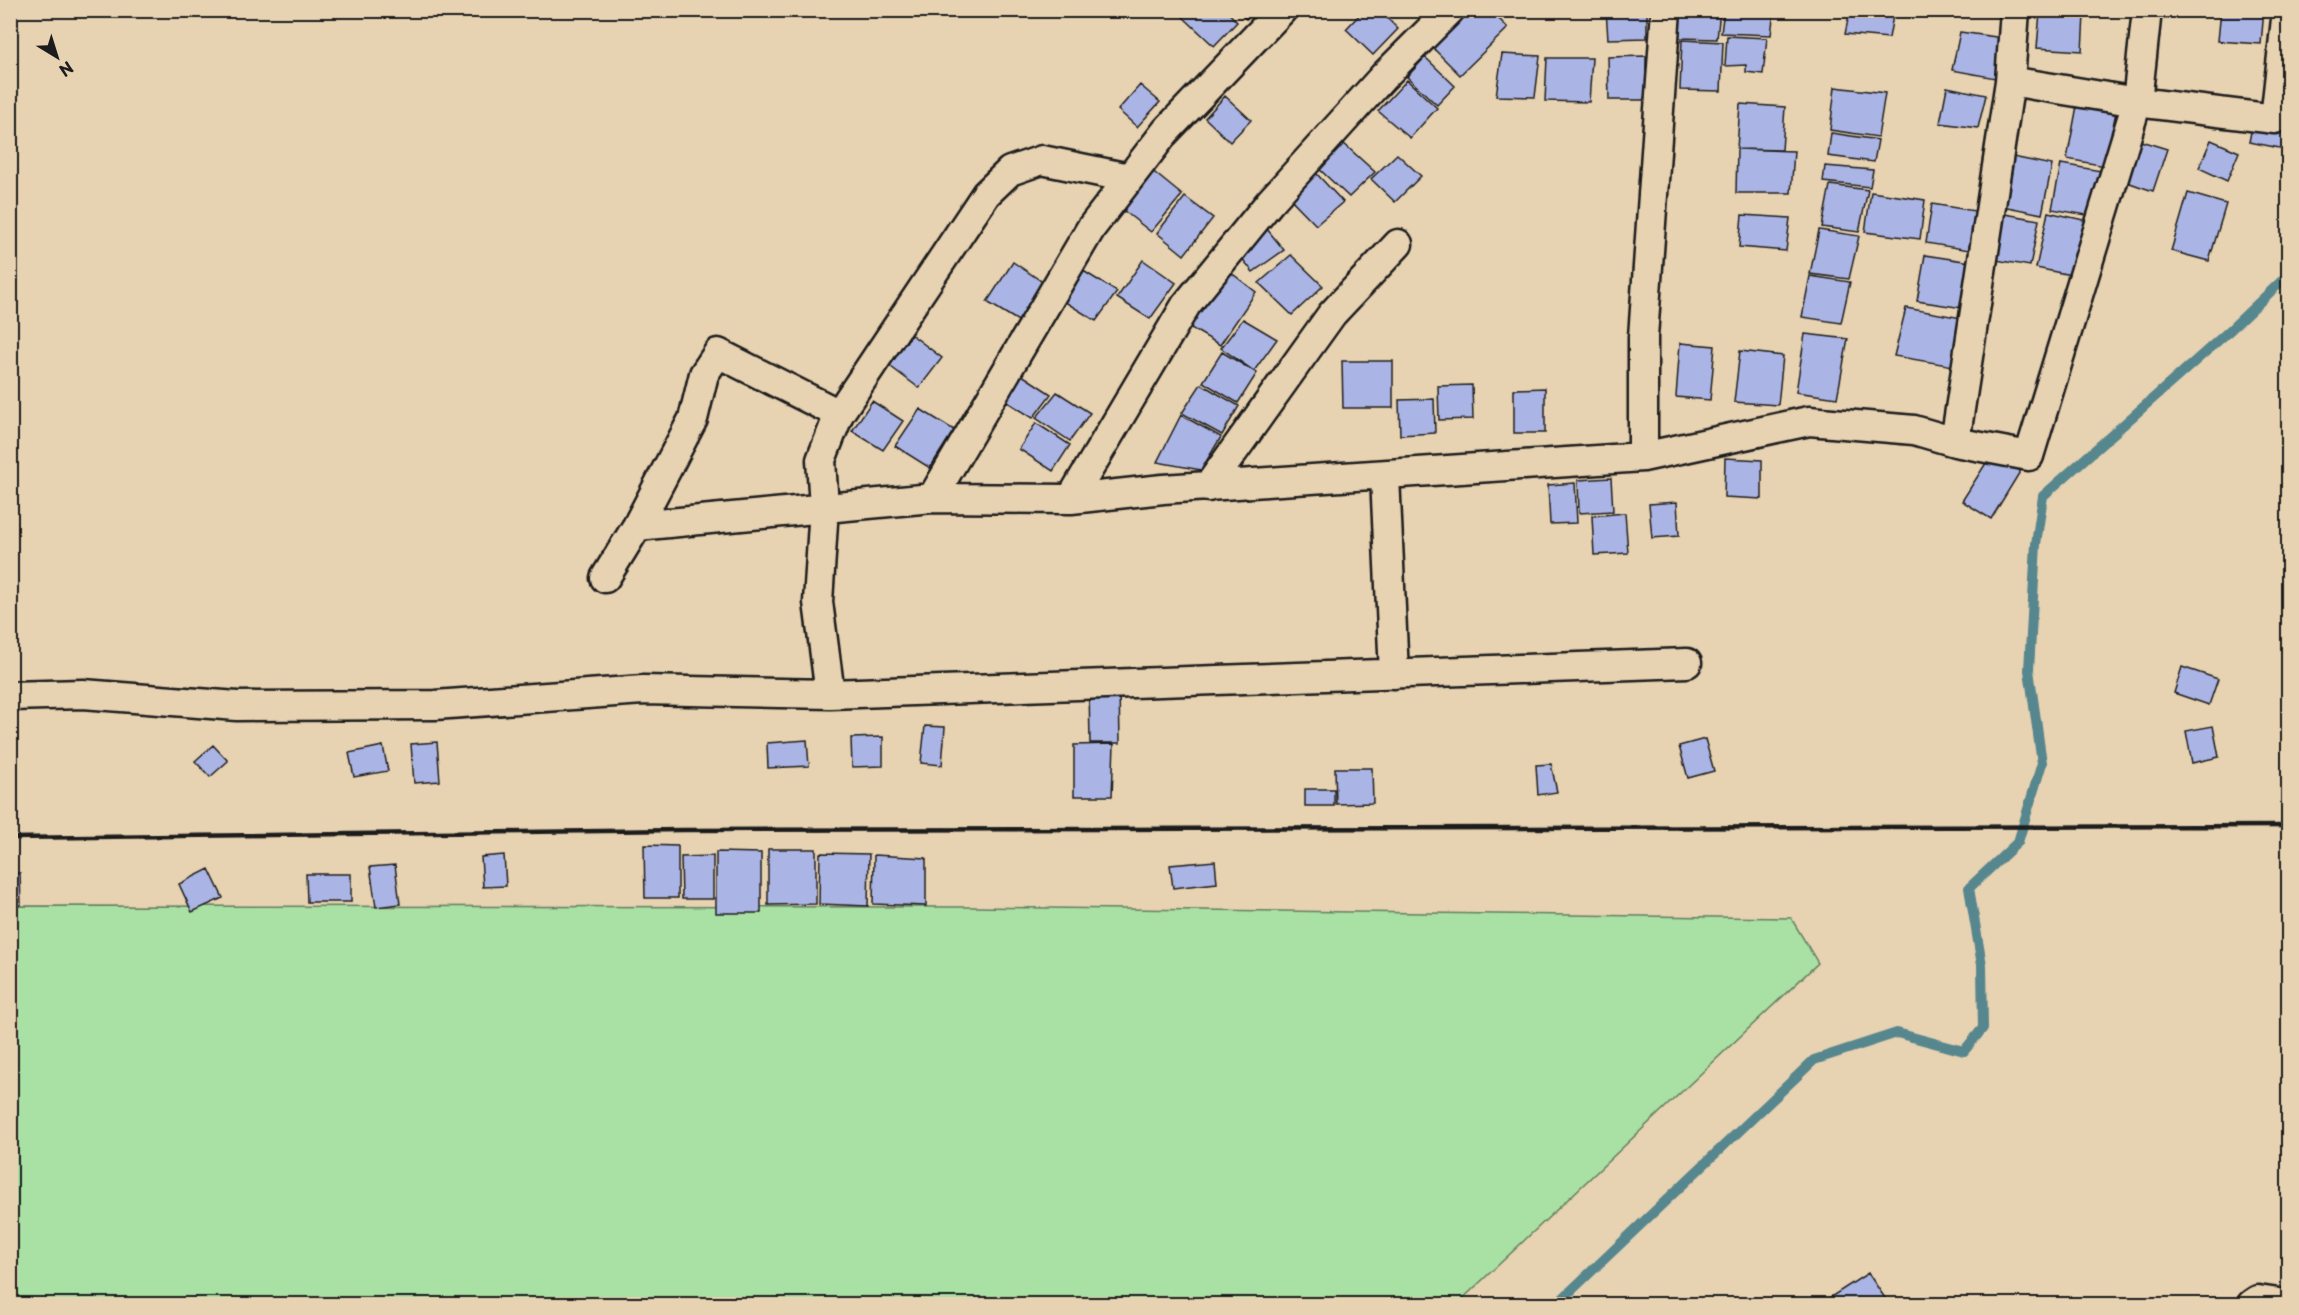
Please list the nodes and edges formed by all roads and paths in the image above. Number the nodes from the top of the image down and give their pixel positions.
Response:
1 (1282, 10) edge
2 (1450, 10) edge
3 (1666, 10) edge
4 (2015, 10) edge
5 (2147, 10) edge
6 (2287, 10) edge
7 (2010, 81) junction
8 (2137, 102) junction
9 (1129, 178) junction
10 (1398, 244) dead end
11 (839, 414) junction
12 (1955, 442) junction
13 (1642, 457) junction
14 (1386, 476) junction
15 (1208, 487) junction
16 (932, 498) junction
17 (1071, 499) junction
18 (824, 507) junction
19 (637, 525) junction
20 (605, 578) dead end
21 (1687, 663) dead end
22 (1394, 674) junction
23 (830, 694) junction
24 (10, 696) edge
25 (2252, 1305) edge
26 (2285, 1305) edge

1 - 9 street
2 - 17 street
3 - 13 street
4 - 7 street
5 - 8 street
6 - 8 street
7 - 8 street
7 - 12 street
8 - 12 street
9 - 11 street
9 - 16 street
10 - 15 street
11 - 18 street
11 - 19 street
12 - 13 street
13 - 14 street
14 - 15 street
14 - 22 street
15 - 17 street
16 - 17 street
16 - 18 street
18 - 19 street
18 - 23 street
19 - 20 street
21 - 22 street
22 - 23 street
23 - 24 street
25 - 26 street

